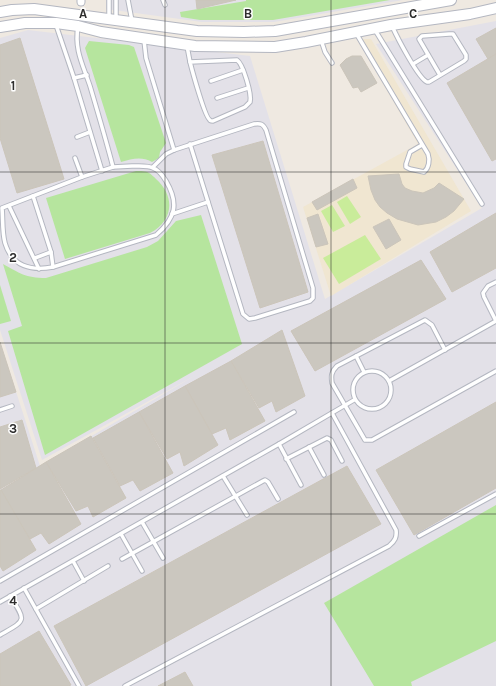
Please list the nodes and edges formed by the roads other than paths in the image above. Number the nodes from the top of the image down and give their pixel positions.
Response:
1 (109, 0) edge
2 (116, 0) edge
3 (128, 0) edge
4 (163, 0) edge
5 (451, 0) edge
6 (428, 4) junction
7 (165, 5) dead end
8 (496, 8) edge
9 (0, 12) edge
10 (113, 19) junction
11 (132, 22) junction
12 (56, 24) junction
13 (404, 24) junction
14 (391, 25) junction
15 (78, 26) junction
16 (0, 27) edge
17 (374, 29) junction
18 (356, 33) junction
19 (144, 39) junction
20 (321, 39) junction
21 (186, 45) junction
22 (428, 55) junction
23 (190, 62) junction
24 (332, 63) dead end
25 (413, 64) junction
26 (243, 70) junction
27 (87, 75) junction
28 (440, 75) junction
29 (74, 78) junction
30 (211, 81) dead end
31 (248, 88) junction
32 (217, 98) dead end
33 (90, 132) junction
34 (77, 137) dead end
35 (190, 144) junction
36 (422, 145) junction
37 (174, 150) junction
38 (75, 158) dead end
39 (113, 167) junction
40 (153, 167) junction
41 (102, 171) junction
42 (82, 177) junction
43 (33, 196) junction
44 (208, 202) junction
45 (482, 204) dead end
46 (9, 206) junction
47 (1, 208) edge
48 (172, 214) junction
49 (2, 233) edge
50 (51, 252) junction
51 (35, 258) junction
52 (53, 267) junction
53 (39, 269) junction
54 (496, 282) edge
55 (496, 321) edge
56 (445, 350) junction
57 (356, 356) junction
58 (496, 371) edge
59 (364, 372) junction
60 (389, 381) junction
61 (354, 400) junction
62 (345, 405) junction
63 (12, 406) dead end
64 (0, 410) edge
65 (294, 412) dead end
66 (332, 413) junction
67 (279, 444) junction
68 (309, 447) junction
69 (286, 459) junction
70 (342, 461) dead end
71 (324, 475) dead end
72 (223, 476) junction
73 (301, 485) dead end
74 (496, 494) edge
75 (236, 496) junction
76 (278, 499) dead end
77 (247, 515) dead end
78 (142, 522) junction
79 (121, 534) junction
80 (419, 536) dead end
81 (153, 541) junction
82 (132, 553) junction
83 (163, 558) dead end
84 (122, 559) dead end
85 (73, 561) junction
86 (108, 566) dead end
87 (142, 571) dead end
88 (0, 580) edge
89 (84, 580) junction
90 (24, 588) junction
91 (10, 596) junction
92 (0, 602) edge
93 (36, 610) junction
94 (0, 635) edge
95 (79, 686) edge
96 (125, 686) edge

1 - 10 lane
2 - 10 lane
3 - 11 lane
4 - 7 lane
5 - 6 main road
6 - 11 main road
6 - 13 main road
8 - 13 main road
9 - 10 main road
10 - 11 main road
12 - 15 main road
12 - 16 main road
12 - 29 lane
13 - 14 main road
14 - 17 main road
14 - 25 lane
15 - 19 main road
15 - 27 lane
17 - 18 main road
17 - 45 lane
18 - 20 main road
18 - 36 lane
19 - 21 main road
19 - 37 lane
20 - 21 main road
20 - 24 lane
21 - 23 lane
22 - 25 lane
22 - 28 lane
22 - 28 lane
23 - 26 lane
23 - 31 lane
25 - 28 lane
26 - 30 lane
26 - 31 lane
27 - 29 lane
27 - 39 lane
29 - 33 lane
31 - 32 lane
33 - 34 lane
33 - 41 lane
35 - 37 lane
35 - 44 lane
35 - 44 lane
36 - 36 lane
37 - 40 lane
38 - 42 lane
39 - 40 lane
39 - 41 lane
40 - 48 lane
41 - 42 lane
42 - 43 lane
43 - 46 lane
43 - 50 lane
44 - 48 lane
46 - 47 lane
46 - 51 lane
47 - 49 lane
48 - 52 lane
49 - 53 lane
50 - 51 lane
50 - 52 lane
51 - 53 lane
52 - 53 lane
54 - 55 lane
55 - 56 lane
56 - 57 lane
56 - 60 lane
57 - 59 lane
57 - 62 lane
58 - 62 lane
59 - 60 lane
59 - 61 lane
60 - 61 lane
61 - 62 lane
62 - 66 lane
63 - 64 lane
65 - 88 lane
66 - 67 lane
66 - 96 lane
67 - 69 lane
67 - 72 lane
68 - 69 lane
68 - 70 lane
68 - 71 lane
69 - 73 lane
72 - 75 lane
72 - 78 lane
74 - 80 lane
75 - 76 lane
75 - 77 lane
75 - 81 lane
78 - 79 lane
78 - 81 lane
79 - 82 lane
79 - 85 lane
81 - 82 lane
81 - 83 lane
82 - 84 lane
82 - 87 lane
85 - 89 lane
85 - 90 lane
86 - 89 lane
89 - 93 lane
90 - 91 lane
90 - 93 lane
91 - 92 lane
91 - 94 lane
93 - 95 lane

